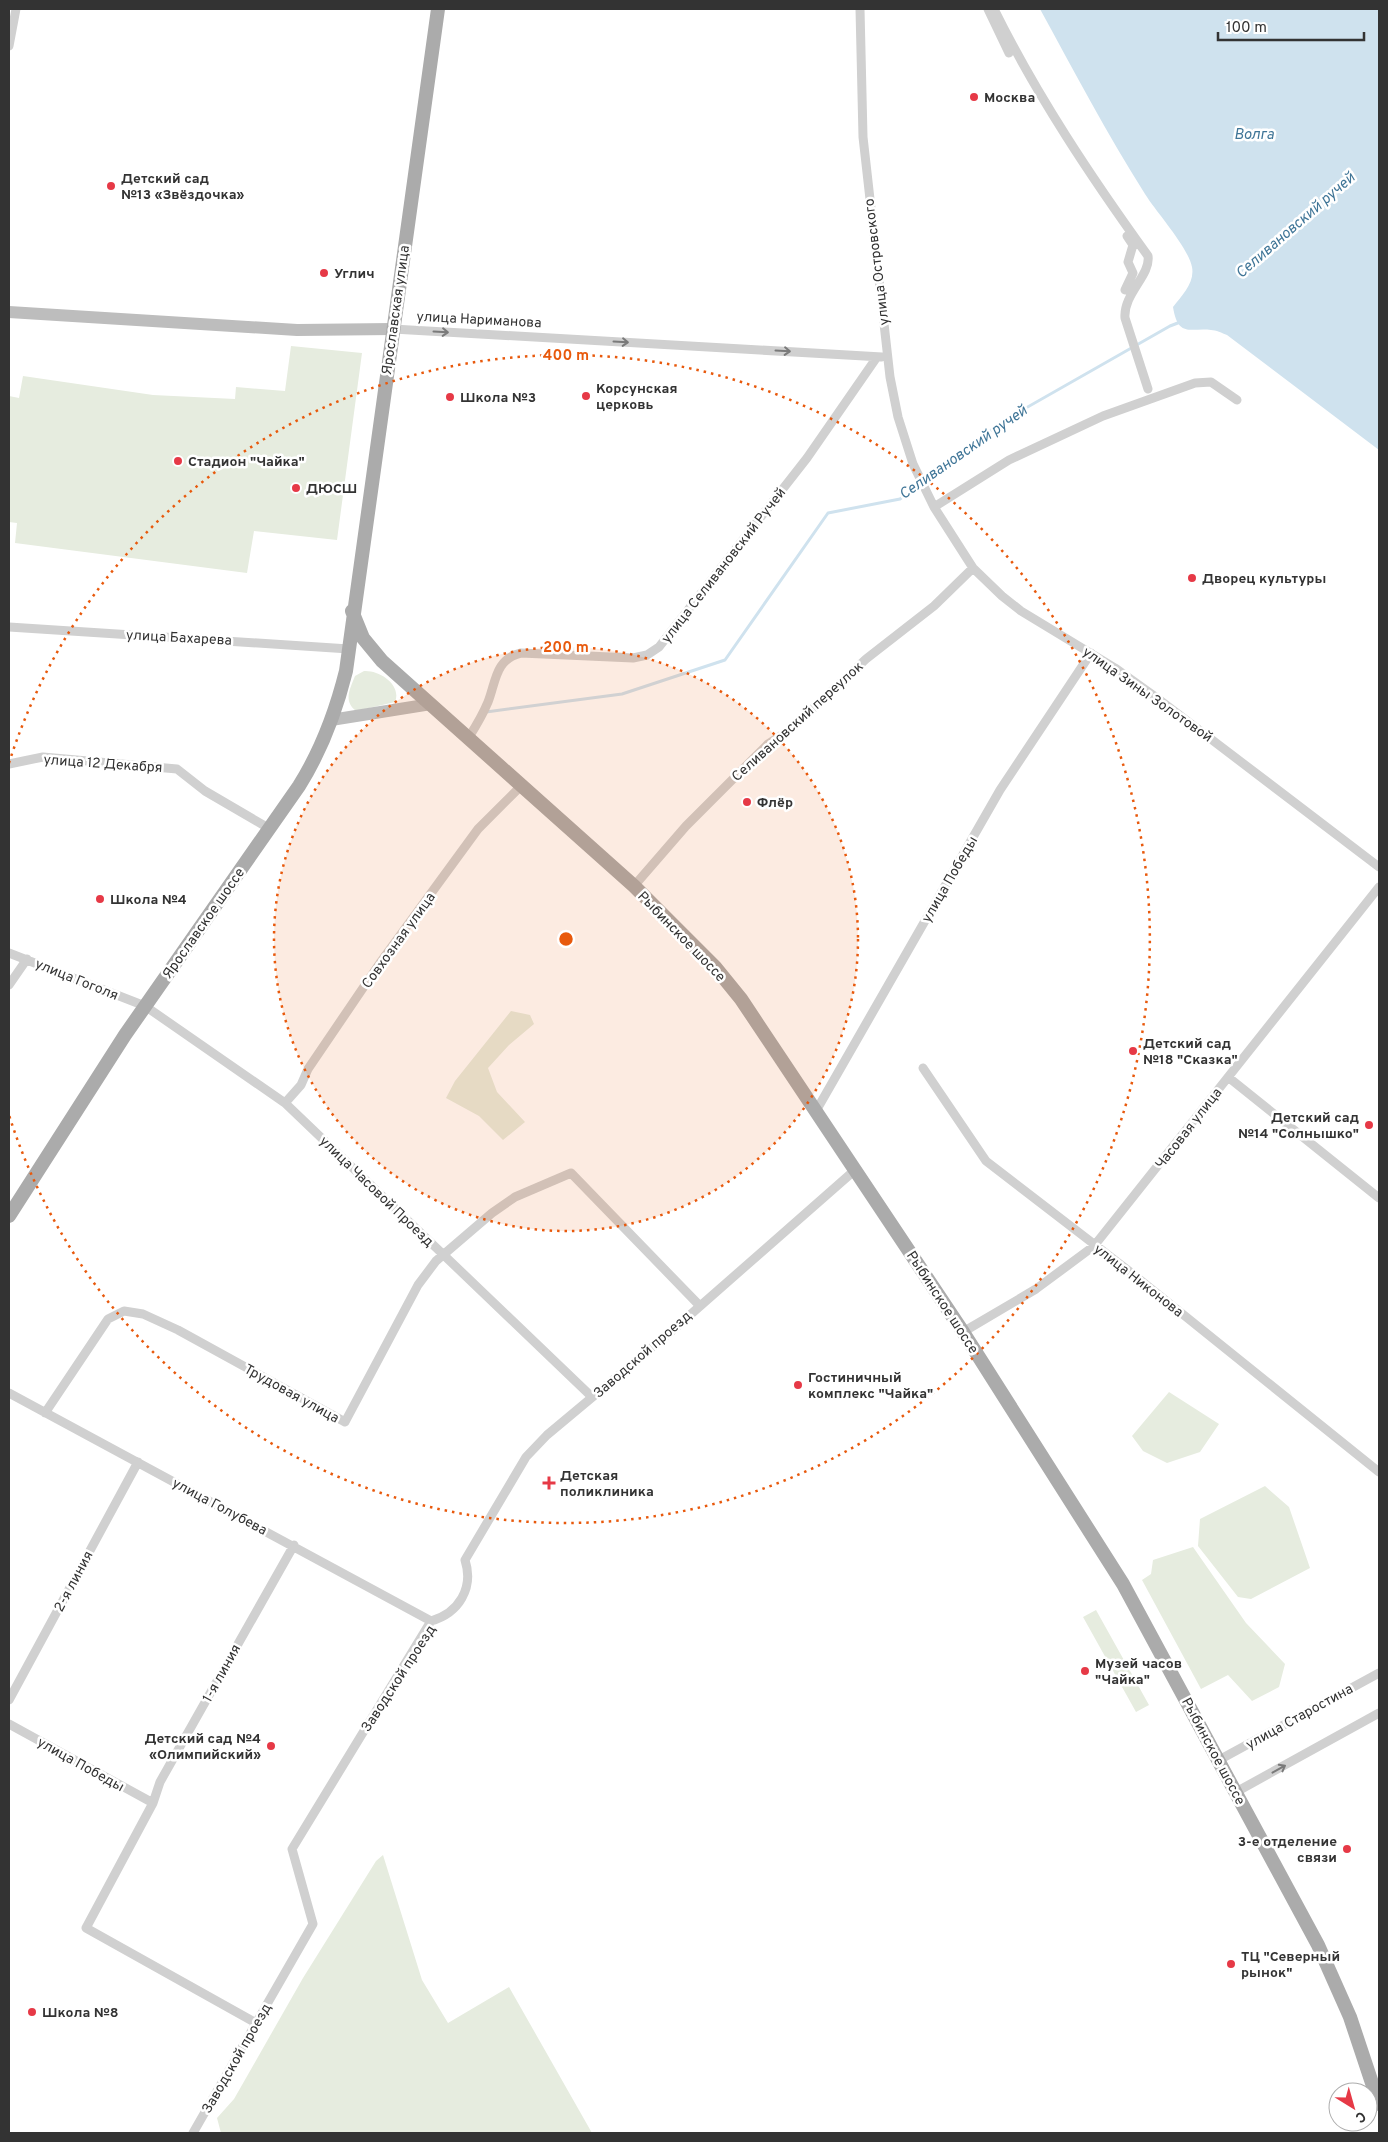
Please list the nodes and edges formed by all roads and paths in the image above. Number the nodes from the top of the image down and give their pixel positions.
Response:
1 (16, 9) edge
2 (438, 9) edge
3 (860, 9) edge
4 (988, 9) edge
5 (994, 9) edge
6 (9, 46) edge
7 (1125, 290) dead end
8 (9, 312) edge
9 (393, 329) junction
10 (877, 357) junction
11 (888, 358) junction
12 (1148, 389) dead end
13 (1238, 400) dead end
14 (934, 507) junction
15 (973, 568) junction
16 (352, 612) junction
17 (9, 627) edge
18 (349, 649) junction
19 (1091, 653) junction
20 (431, 704) junction
21 (331, 720) junction
22 (469, 738) junction
23 (9, 764) edge
24 (522, 785) junction
25 (270, 829) junction
26 (1379, 867) edge
27 (634, 886) junction
28 (1379, 887) edge
29 (9, 953) edge
30 (27, 959) junction
31 (9, 984) edge
32 (145, 1006) junction
33 (923, 1068) dead end
34 (1228, 1077) junction
35 (285, 1103) junction
36 (816, 1111) junction
37 (855, 1170) junction
38 (1379, 1198) edge
39 (9, 1216) edge
40 (1094, 1246) junction
41 (442, 1254) junction
42 (699, 1305) junction
43 (963, 1332) junction
44 (9, 1393) edge
45 (592, 1398) junction
46 (45, 1413) junction
47 (138, 1462) junction
48 (1379, 1472) edge
49 (294, 1545) junction
50 (431, 1621) junction
51 (1379, 1673) edge
52 (9, 1700) edge
53 (1379, 1713) edge
54 (9, 1724) edge
55 (1219, 1760) junction
56 (1236, 1792) junction
57 (154, 1803) junction
58 (256, 2023) junction
59 (1379, 2104) edge
60 (193, 2133) edge

1 - 6 street
2 - 9 main road, Ярославская улица
3 - 11 street, улица Островского
4 - 7 street
5 - 12 street
8 - 9 main road, улица Нариманова
9 -> 10 street, улица Нариманова
9 - 16 main road, Ярославская улица
10 - 11 street, улица Нариманова
10 - 22 street, улица Селивановский Ручей
11 - 14 street, улица Островского
13 - 14 street
14 - 15 street, улица Зины Золотовой
15 - 19 street, улица Зины Золотовой
15 - 27 street, Селивановский переулок
16 - 18 main road, Ярославское шоссе
16 - 20 main road, Рыбинское шоссе
17 - 18 street, улица Бахарева
18 - 21 main road, Ярославское шоссе
19 - 26 street, улица Зины Золотовой
19 - 36 street, улица Победы
20 - 21 main road
20 - 22 main road, Рыбинское шоссе
21 - 25 main road, Ярославское шоссе
22 - 24 main road, Рыбинское шоссе
23 - 25 street, улица 12 Декабря
24 - 27 main road, Рыбинское шоссе
24 - 35 street, Совхозная улица
25 - 32 main road, Ярославское шоссе
27 - 36 main road, Рыбинское шоссе
28 - 34 street, Часовая улица
29 - 30 street, улица Гоголя
30 - 31 street
30 - 32 street, улица Гоголя
32 - 35 street, улица Часовой Проезд
32 - 39 main road, Ярославское шоссе
33 - 40 street, улица Никонова
34 - 38 street
34 - 40 street, Часовая улица
35 - 41 street, улица Часовой Проезд
36 - 37 main road, Рыбинское шоссе
37 - 42 street, Заводской проезд
37 - 43 main road, Рыбинское шоссе
40 - 43 street, Часовая улица
40 - 48 street, улица Никонова
41 - 42 street, Трудовая улица
41 - 45 street, улица Часовой Проезд
41 - 46 street, Трудовая улица
42 - 45 street, Заводской проезд
43 - 55 main road, Рыбинское шоссе
44 - 46 street, улица Голубева
45 - 50 street, Заводской проезд
46 - 47 street, улица Голубева
47 - 49 street, улица Голубева
47 - 52 street, 2-я линия
49 - 50 street, улица Голубева
49 - 57 street, 1-я линия
50 - 58 street, Заводской проезд
51 - 55 street, улица Старостина
56 -> 53 street
54 - 57 street, улица Победы
55 - 56 main road, Рыбинское шоссе
56 - 59 main road, Рыбинское шоссе
57 - 58 street, 1-я линия
58 - 60 street, Заводской проезд

